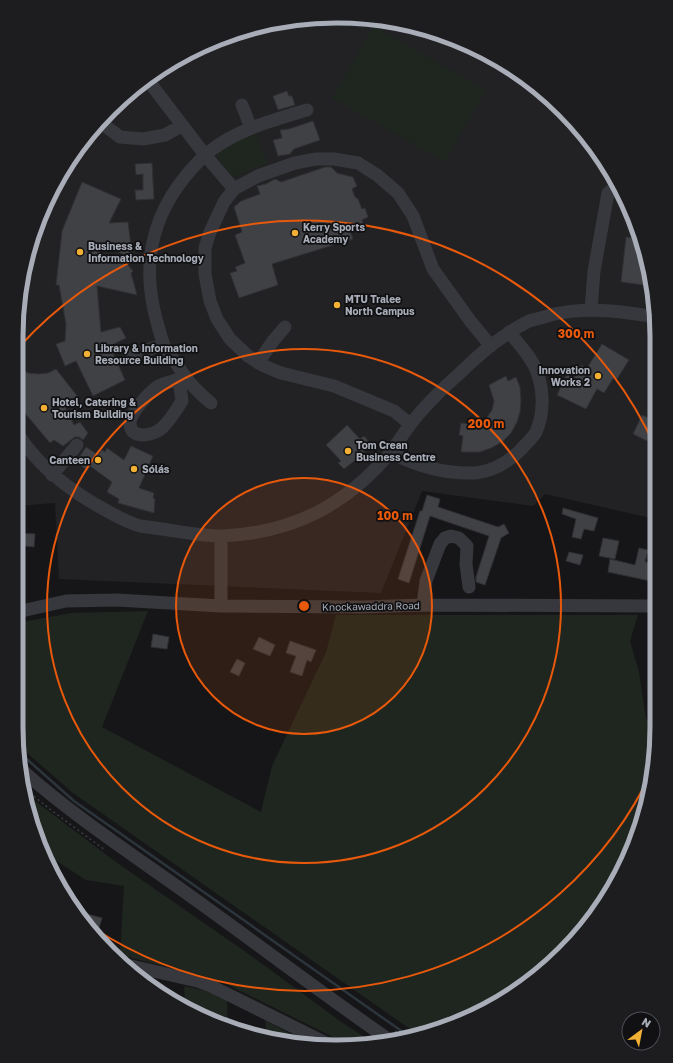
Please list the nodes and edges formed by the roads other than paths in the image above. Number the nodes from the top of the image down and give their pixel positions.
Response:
1 (151, 84) edge
2 (242, 106) dead end
3 (307, 110) dead end
4 (181, 126) junction
5 (108, 128) dead end
6 (251, 128) junction
7 (205, 156) junction
8 (234, 189) junction
9 (613, 189) edge
10 (591, 310) junction
11 (649, 316) edge
12 (285, 327) dead end
13 (510, 332) junction
14 (163, 344) junction
15 (491, 346) junction
16 (129, 357) dead end
17 (258, 363) junction
18 (182, 378) junction
19 (212, 403) dead end
20 (410, 424) junction
21 (23, 442) edge
22 (77, 445) dead end
23 (390, 452) junction
24 (52, 475) junction
25 (221, 536) junction
26 (469, 587) dead end
27 (423, 605) junction
28 (220, 606) junction
29 (650, 606) edge
30 (23, 611) edge
31 (27, 775) edge
32 (138, 968) edge
33 (384, 1036) edge
34 (318, 1039) edge

1 - 4 street
2 - 6 street
3 - 6 street
4 - 5 street
4 - 7 street
6 - 7 street
7 - 8 street
7 - 14 street
8 - 15 street
8 - 17 street
9 - 10 street
10 - 11 street
10 - 13 street
12 - 17 street
13 - 15 street
13 - 23 street
14 - 16 street
14 - 18 street
15 - 20 street
17 - 20 street
18 - 18 street
18 - 19 street
20 - 23 street
21 - 24 street
22 - 24 street
23 - 25 street
24 - 25 street
25 - 28 street
26 - 27 street
27 - 28 street, Knockawaddra Road
27 - 29 street, Knockawaddra Road
28 - 30 street, Knockawaddra Road
31 - 33 street
32 - 34 street

